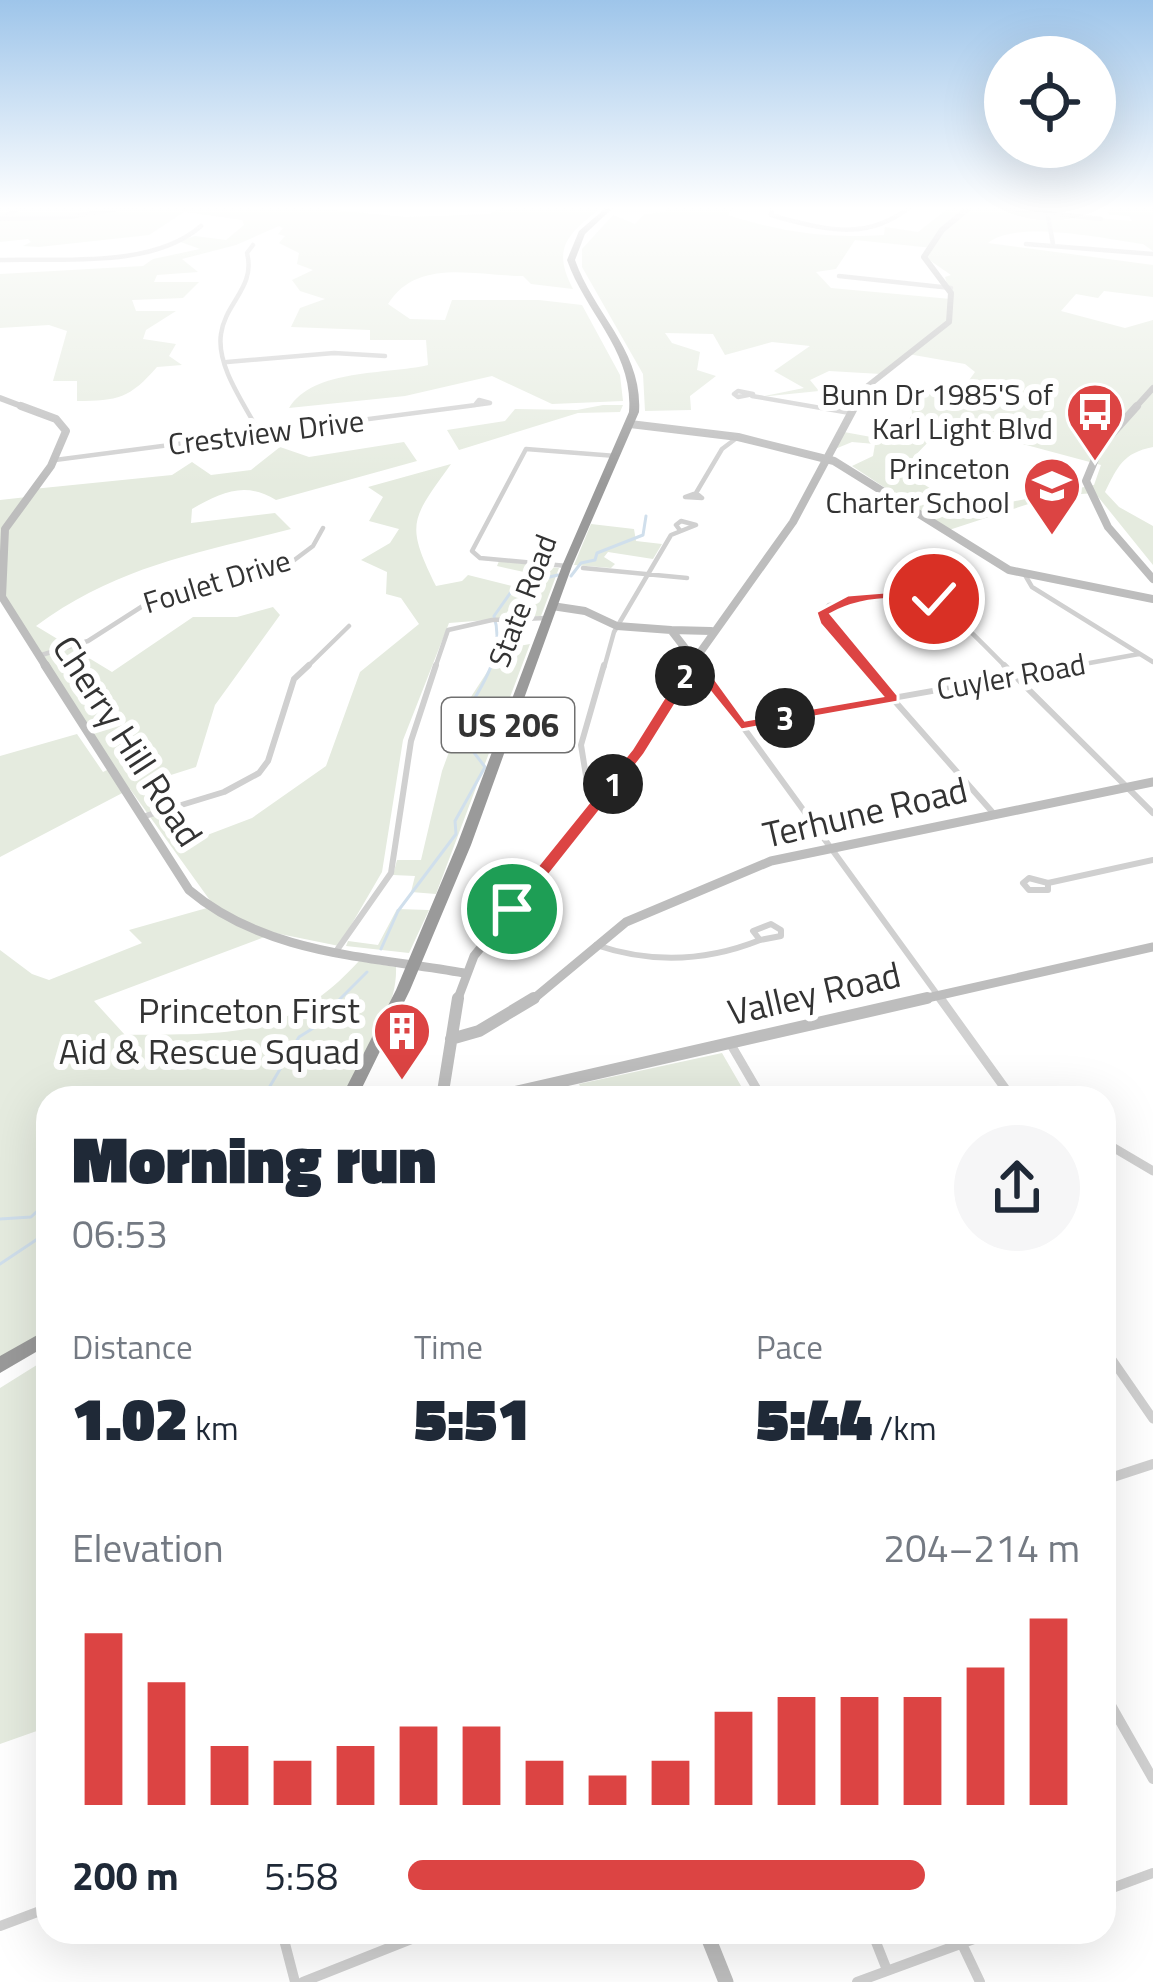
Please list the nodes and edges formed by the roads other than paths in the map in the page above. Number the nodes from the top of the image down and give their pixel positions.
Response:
1 (238, 298) edge
2 (591, 298) edge
3 (953, 298) edge
4 (385, 356) dead end
5 (227, 362) junction
6 (1153, 388) edge
7 (752, 396) dead end
8 (0, 398) edge
9 (476, 405) dead end
10 (850, 413) junction
11 (630, 424) junction
12 (260, 434) junction
13 (738, 437) junction
14 (616, 456) junction
15 (826, 458) junction
16 (55, 460) junction
17 (696, 493) dead end
18 (323, 528) dead end
19 (679, 529) dead end
20 (567, 566) junction
21 (583, 568) dead end
22 (648, 574) junction
23 (1025, 575) junction
24 (687, 578) dead end
25 (1039, 579) junction
26 (1153, 579) edge
27 (1040, 592) junction
28 (1152, 596) edge
29 (549, 612) junction
30 (349, 626) dead end
31 (617, 626) junction
32 (671, 630) junction
33 (711, 631) junction
34 (1139, 654) junction
35 (38, 656) junction
36 (694, 661) junction
37 (1153, 662) edge
38 (1017, 676) junction
39 (892, 698) junction
40 (741, 725) junction
41 (1153, 782) edge
42 (1128, 787) junction
43 (602, 797) junction
44 (1153, 813) edge
45 (994, 814) junction
46 (142, 817) junction
47 (830, 847) junction
48 (1153, 860) edge
49 (1048, 883) dead end
50 (760, 940) dead end
51 (595, 945) junction
52 (1153, 947) edge
53 (337, 950) junction
54 (413, 962) junction
55 (464, 973) junction
56 (940, 995) junction
57 (452, 1033) junction
58 (730, 1043) junction
59 (355, 1086) edge
60 (444, 1086) edge
61 (541, 1086) edge
62 (756, 1086) edge
63 (1007, 1086) edge
64 (1116, 1149) edge
65 (1153, 1171) edge
66 (36, 1343) edge
67 (0, 1365) edge
68 (1116, 1365) edge
69 (1153, 1419) edge
70 (1153, 1465) edge
71 (1116, 1476) edge
72 (1116, 1714) edge
73 (1153, 1779) edge
74 (1153, 1873) edge
75 (1116, 1887) edge
76 (36, 1912) edge
77 (0, 1925) edge
78 (286, 1944) edge
79 (398, 1944) edge
80 (711, 1944) edge
81 (877, 1944) edge
82 (959, 1944) edge
83 (962, 1944) edge
84 (887, 1970) junction
85 (299, 1982) edge
86 (725, 1982) edge
87 (857, 1982) edge
88 (980, 1982) edge

1 - 5 street
2 - 11 highway, State Road / US 206
3 - 10 street
4 - 5 street
5 - 12 street
6 - 26 street
7 - 10 street
8 - 16 street
9 - 12 street, Crestview Drive
10 - 15 street
11 - 13 street
11 - 14 highway, State Road / US 206
12 - 16 street, Crestview Drive
13 - 15 street
13 - 17 street
14 - 20 highway, State Road / US 206
14 - 20 street
15 - 23 street
15 - 33 street
16 - 35 street, Cherry Hill Road
18 - 35 street, Foulet Drive
19 - 22 street
20 - 29 highway, State Road / US 206
21 - 22 street
22 - 24 street
22 - 31 street
23 - 25 street
23 - 27 street
25 - 27 street
25 - 28 street
27 - 34 street
29 - 31 street
29 - 53 street
29 - 54 highway, State Road / US 206
30 - 46 street
31 - 32 street
31 - 43 street
32 - 33 street
32 - 36 street
33 - 36 street
34 - 37 street
34 - 38 street, Cuyler Road
35 - 46 street, Cherry Hill Road
36 - 40 street
36 - 43 street
38 - 39 street, Cuyler Road
38 - 39 street
38 - 42 street
39 - 40 street, Cuyler Road
39 - 45 street
40 - 47 street
41 - 42 street, Terhune Road
42 - 44 street
42 - 45 street, Terhune Road
43 - 55 street
45 - 47 street, Terhune Road
46 - 53 street, Cherry Hill Road
47 - 51 street, Terhune Road
47 - 56 street
48 - 49 street
50 - 51 street
51 - 57 street, Terhune Road
52 - 56 street, Valley Road
53 - 54 street, Cherry Hill Road
54 - 55 street, Cherry Hill Road
54 - 59 highway, State Road / US 206
55 - 57 street
56 - 58 street, Valley Road
56 - 63 street
57 - 60 street
58 - 61 street, Valley Road
58 - 62 street
64 - 65 street
66 - 67 highway
68 - 69 street
70 - 71 street
72 - 73 street
74 - 75 street
76 - 77 street
78 - 85 street
79 - 85 street
80 - 86 street
81 - 84 street
82 - 84 street
83 - 88 street
84 - 87 street

